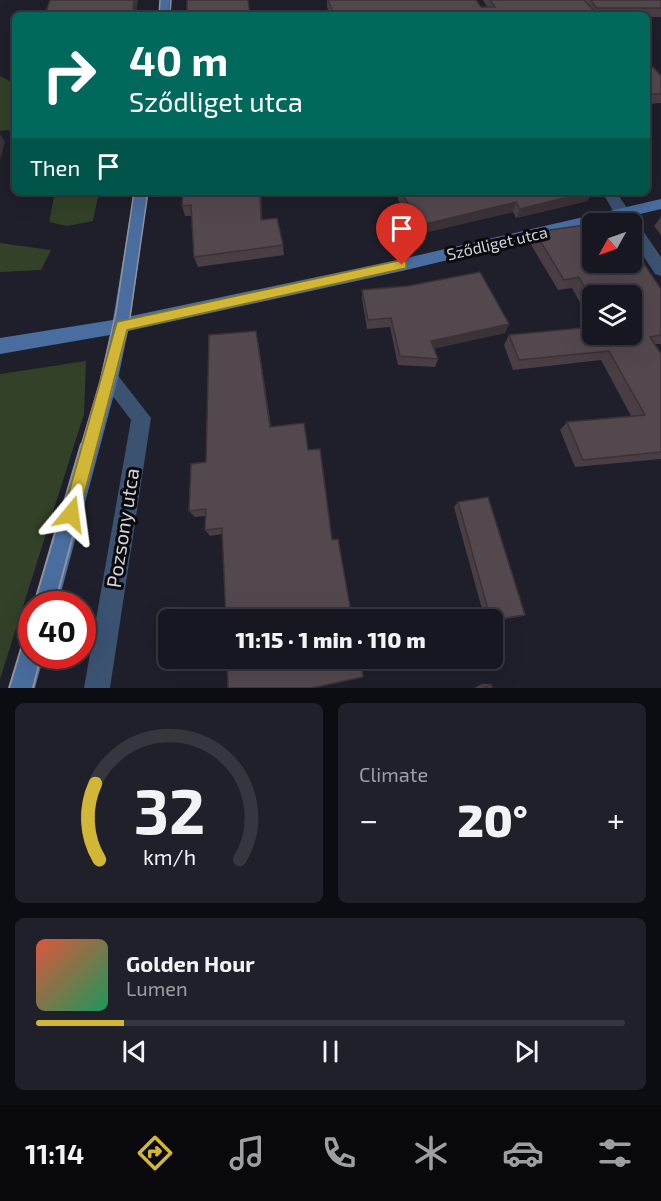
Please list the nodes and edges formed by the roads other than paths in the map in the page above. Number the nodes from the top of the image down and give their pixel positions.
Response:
1 (141, 195) edge
2 (611, 195) edge
3 (661, 204) edge
4 (623, 213) edge
5 (638, 213) edge
6 (582, 227) edge
7 (642, 242) edge
8 (661, 270) edge
9 (121, 326) junction
10 (0, 346) edge
11 (109, 379) junction
12 (49, 591) edge
13 (28, 669) edge
14 (22, 688) edge
15 (97, 688) edge

1 - 9 street
2 - 4 street
3 - 5 street, Sződliget utca
6 - 9 street, Sződliget utca
7 - 8 street
9 - 10 street, Sződliget utca
9 - 11 street
11 - 12 street
11 - 15 street, Pozsony utca
13 - 14 street

